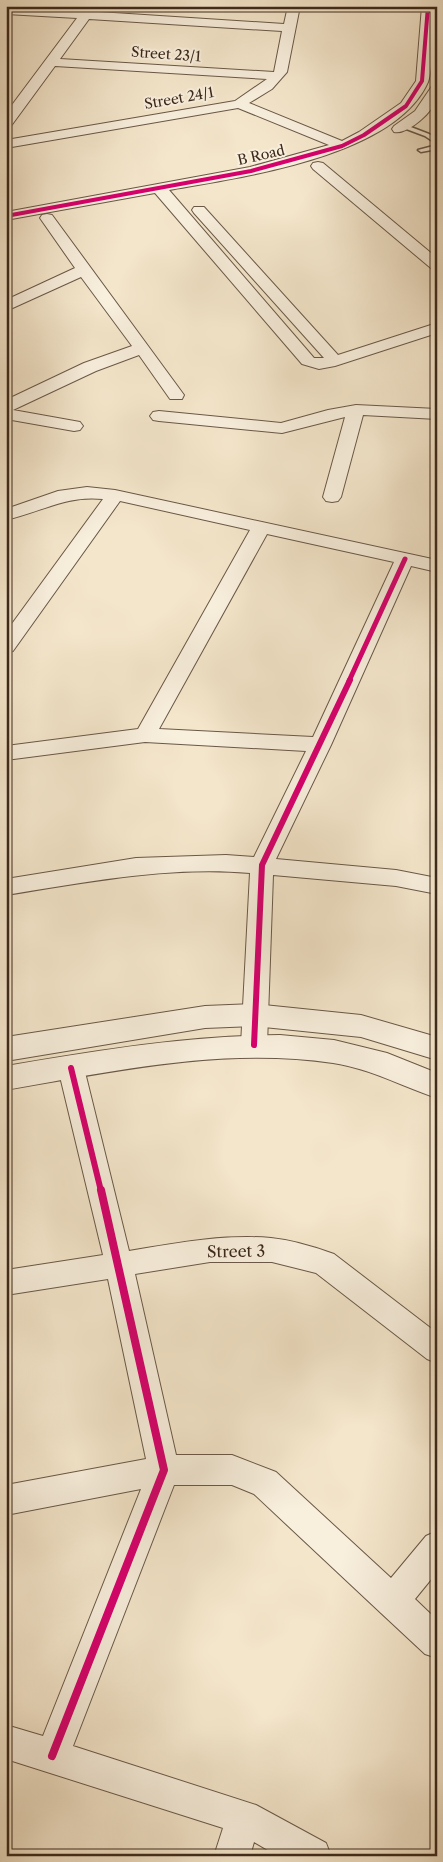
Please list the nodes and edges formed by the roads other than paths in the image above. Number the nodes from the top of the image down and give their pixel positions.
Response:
1 (294, 6) edge
2 (413, 6) edge
3 (428, 7) edge
4 (6, 10) edge
5 (86, 15) junction
6 (288, 28) junction
7 (431, 56) edge
8 (53, 62) junction
9 (277, 76) junction
10 (437, 89) edge
11 (239, 104) junction
12 (432, 106) edge
13 (6, 124) edge
14 (392, 133) junction
15 (437, 142) edge
16 (6, 144) edge
17 (342, 146) junction
18 (437, 147) edge
19 (421, 150) dead end
20 (318, 166) junction
21 (171, 190) junction
22 (6, 216) edge
23 (47, 218) junction
24 (6, 226) edge
25 (437, 266) edge
26 (83, 270) junction
27 (6, 306) edge
28 (437, 328) edge
29 (143, 348) junction
30 (176, 395) dead end
31 (6, 408) edge
32 (356, 410) junction
33 (6, 414) edge
34 (437, 414) edge
35 (159, 416) dead end
36 (74, 426) dead end
37 (115, 495) junction
38 (332, 497) dead end
39 (6, 515) edge
40 (261, 528) junction
41 (405, 560) junction
42 (437, 566) edge
43 (6, 647) edge
44 (145, 736) junction
45 (320, 745) junction
46 (6, 753) edge
47 (262, 865) junction
48 (437, 886) edge
49 (6, 888) edge
50 (254, 1015) junction
51 (254, 1045) junction
52 (437, 1048) edge
53 (6, 1049) edge
54 (71, 1068) junction
55 (6, 1078) edge
56 (437, 1086) edge
57 (120, 1265) junction
58 (6, 1283) edge
59 (437, 1350) edge
60 (164, 1470) junction
61 (6, 1500) edge
62 (437, 1547) edge
63 (392, 1602) junction
64 (437, 1642) edge
65 (6, 1742) edge
66 (52, 1756) junction
67 (244, 1817) junction
68 (232, 1856) edge
69 (313, 1856) edge

1 - 6 street
2 - 3 street
3 - 7 street, B Road
4 - 5 street
5 - 6 street
5 - 8 street
6 - 9 street
7 - 17 street, B Road
8 - 9 street, Street 23/1
8 - 13 street
9 - 11 street, Street 24/1
10 - 12 street, B Road
11 - 16 street, Street 24/1
11 - 17 street
12 - 14 street, B Road
14 - 15 lane
14 - 20 street, B Road
17 - 21 street, B Road
18 - 19 lane
20 - 21 street, B Road
20 - 25 street
21 - 22 street, B Road
21 - 23 street, B Road
21 - 28 street
23 - 24 street, B Road
23 - 26 street
26 - 27 street
26 - 29 street
29 - 30 street
29 - 31 street
32 - 34 street
32 - 35 street
32 - 38 street
33 - 36 street
37 - 39 street
37 - 40 street
37 - 43 street
40 - 41 street
40 - 44 street
41 - 42 street
41 - 45 street
44 - 45 street
44 - 46 street
45 - 47 street
47 - 48 street
47 - 49 street
47 - 50 street
50 - 51 street
50 - 52 street
50 - 53 street
51 - 54 street
51 - 56 street
54 - 55 street
54 - 57 street
57 - 58 street, Street 3
57 - 59 street, Street 3
57 - 60 street
60 - 61 street
60 - 63 street
60 - 66 street
62 - 63 street
63 - 64 street
65 - 66 street
66 - 67 street
67 - 68 street
67 - 69 street

